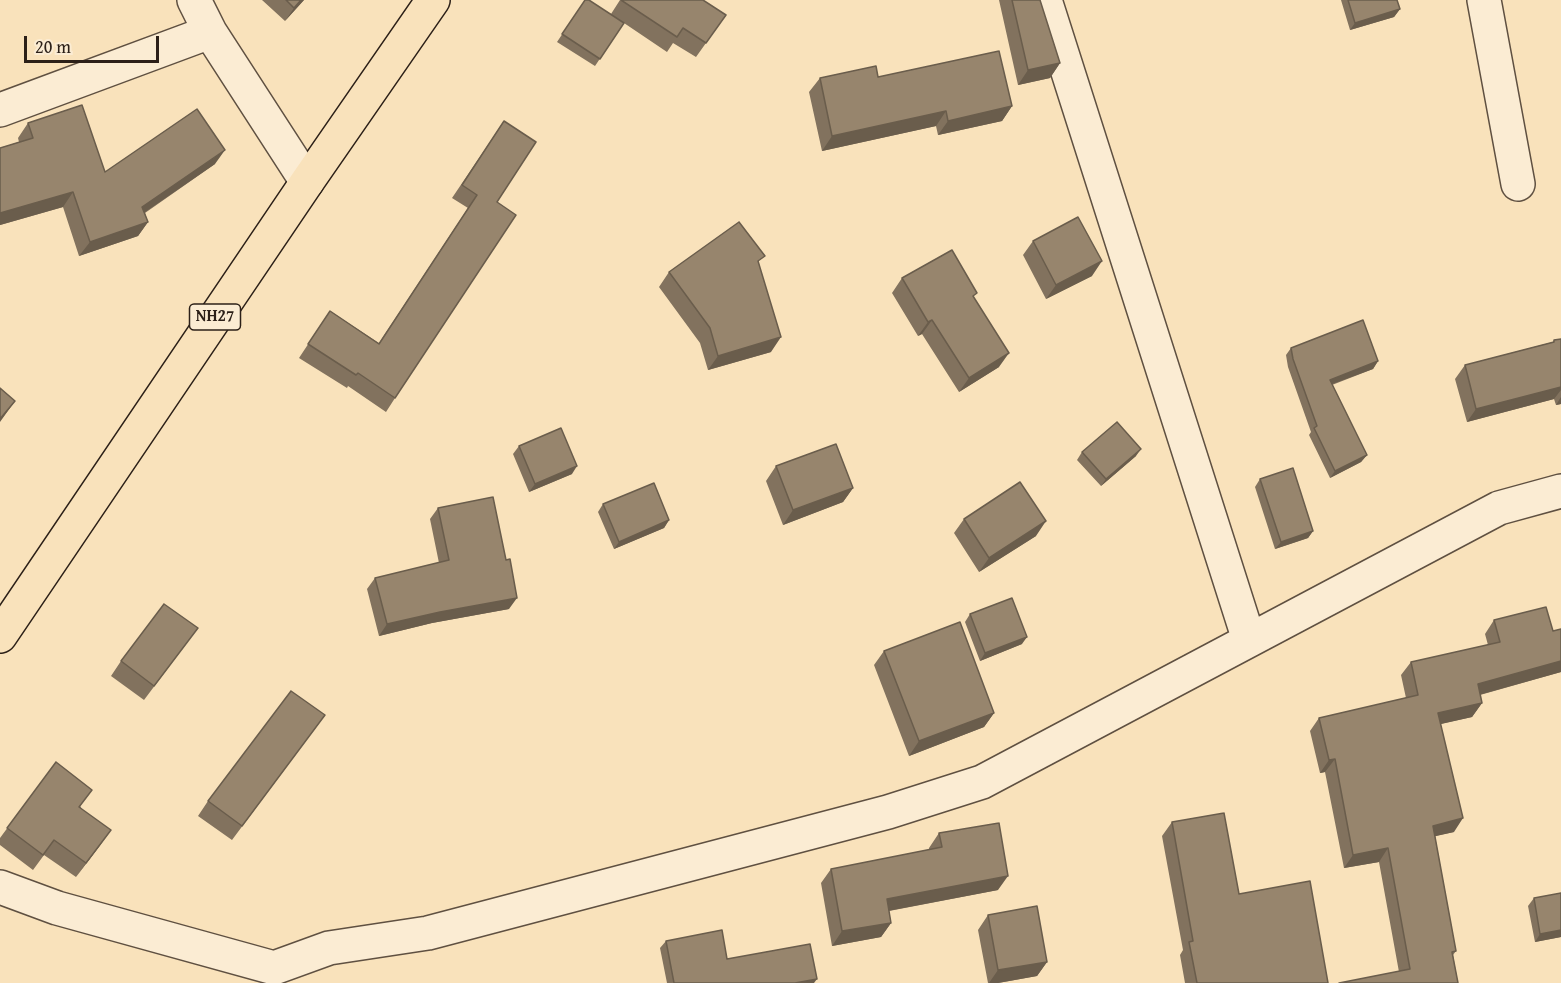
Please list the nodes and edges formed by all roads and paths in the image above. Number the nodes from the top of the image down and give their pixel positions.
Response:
1 (195, 0) edge
2 (433, 0) edge
3 (1046, 0) edge
4 (1484, 0) edge
5 (210, 32) junction
6 (0, 110) edge
7 (307, 182) junction
8 (1518, 184) dead end
9 (1561, 491) edge
10 (0, 636) edge
11 (1249, 640) junction
12 (0, 887) edge
13 (273, 976) edge

1 - 5 street
2 - 7 highway, NH27
3 - 11 street
4 - 8 street
5 - 6 street
5 - 7 street
7 - 10 highway, NH27
9 - 11 street
11 - 13 street
12 - 13 street

